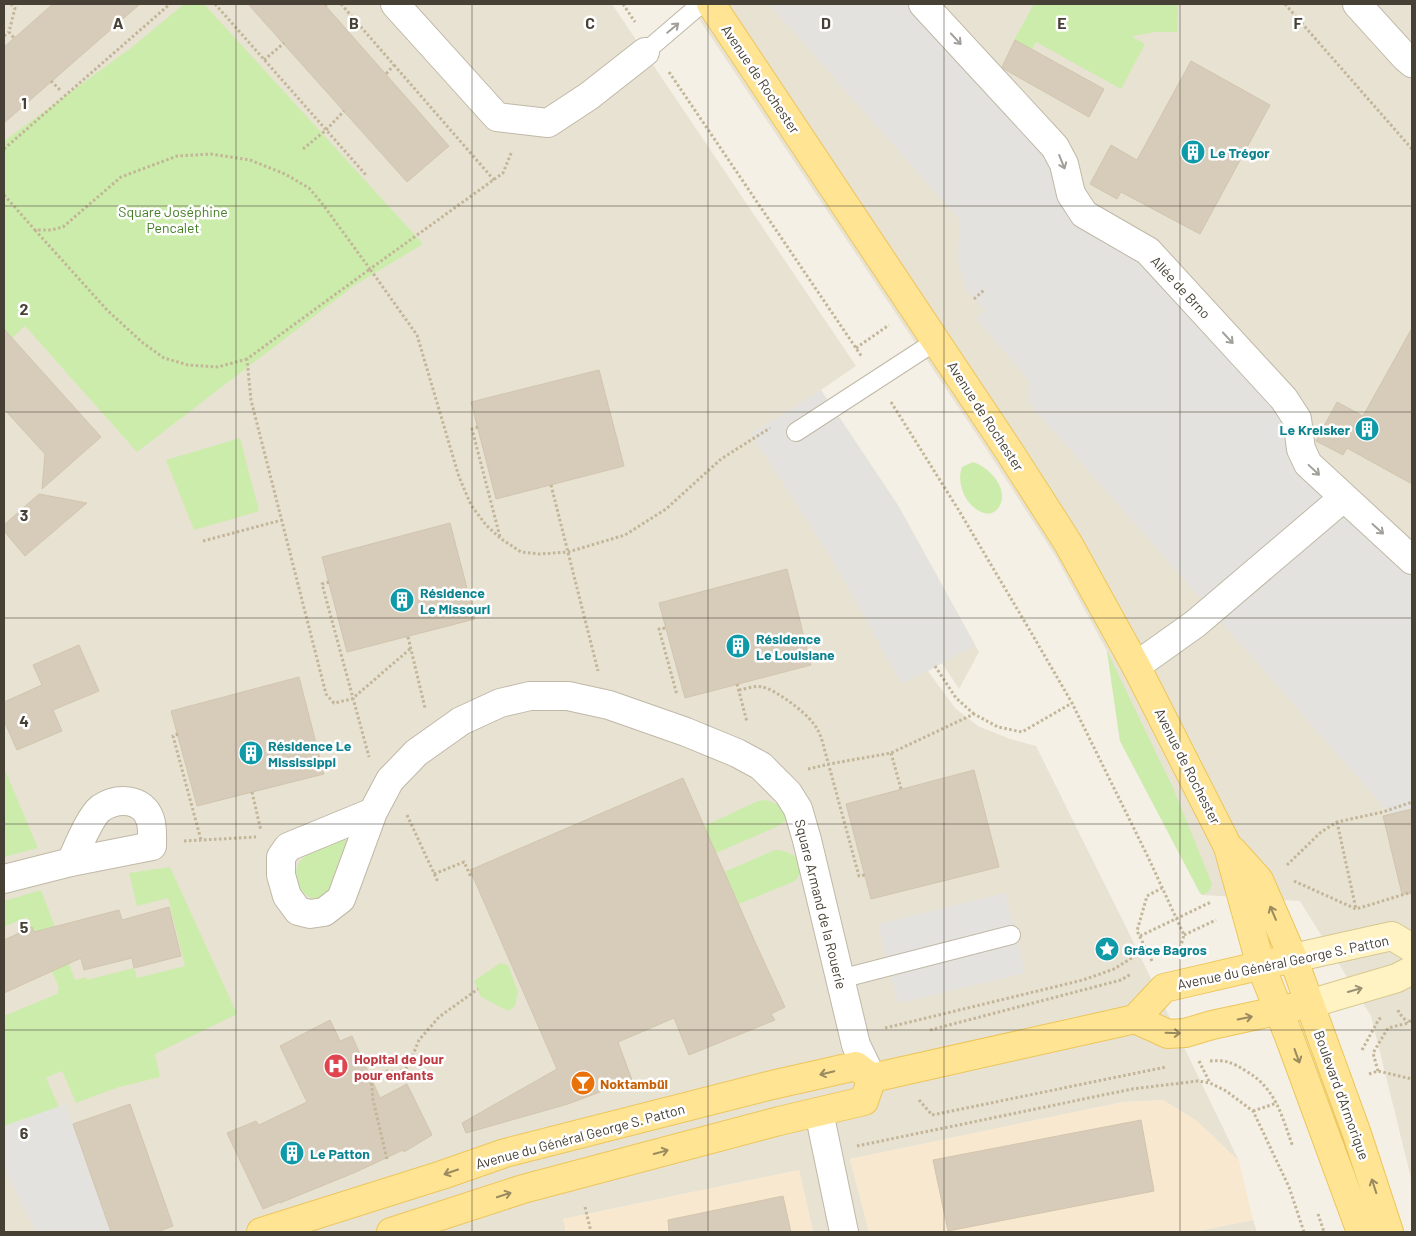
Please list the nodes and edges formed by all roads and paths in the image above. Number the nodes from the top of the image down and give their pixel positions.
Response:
1 (10, 4) edge
2 (170, 4) edge
3 (215, 4) edge
4 (341, 4) edge
5 (395, 4) edge
6 (623, 4) edge
7 (701, 4) edge
8 (711, 4) edge
9 (923, 4) edge
10 (1285, 4) edge
11 (1357, 4) edge
12 (9, 32) junction
13 (4, 36) edge
14 (14, 38) dead end
15 (284, 43) dead end
16 (648, 49) junction
17 (264, 60) junction
18 (1412, 63) edge
19 (394, 65) junction
20 (386, 74) dead end
21 (51, 81) dead end
22 (60, 90) dead end
23 (344, 111) dead end
24 (497, 117) junction
25 (326, 130) junction
26 (4, 149) edge
27 (303, 149) dead end
28 (1412, 149) edge
29 (366, 175) dead end
30 (494, 180) junction
31 (4, 195) edge
32 (35, 230) junction
33 (370, 268) junction
34 (984, 290) dead end
35 (974, 299) dead end
36 (936, 341) junction
37 (247, 359) junction
38 (876, 379) junction
39 (778, 423) dead end
40 (478, 427) dead end
41 (796, 432) dead end
42 (551, 485) dead end
43 (1343, 498) junction
44 (282, 520) junction
45 (500, 538) junction
46 (203, 540) dead end
47 (568, 552) junction
48 (1412, 560) edge
49 (329, 582) dead end
50 (666, 628) dead end
51 (408, 636) dead end
52 (410, 649) junction
53 (935, 666) dead end
54 (1136, 666) junction
55 (737, 684) dead end
56 (739, 690) junction
57 (352, 699) junction
58 (1072, 704) junction
59 (609, 705) junction
60 (744, 710) dead end
61 (974, 714) junction
62 (686, 732) junction
63 (178, 734) dead end
64 (433, 740) junction
65 (891, 753) junction
66 (829, 764) junction
67 (783, 786) junction
68 (901, 789) dead end
69 (252, 792) dead end
70 (381, 797) junction
71 (1412, 802) edge
72 (1337, 822) junction
73 (262, 837) dead end
74 (201, 840) dead end
75 (1228, 847) junction
76 (71, 862) dead end
77 (1283, 868) dead end
78 (434, 874) junction
79 (865, 875) dead end
80 (471, 877) dead end
81 (1289, 878) dead end
82 (4, 879) edge
83 (438, 882) dead end
84 (1162, 888) junction
85 (1412, 892) edge
86 (1220, 898) dead end
87 (1356, 909) junction
88 (1176, 919) junction
89 (1184, 934) dead end
90 (1011, 935) dead end
91 (1140, 936) junction
92 (1412, 948) edge
93 (1179, 951) dead end
94 (1170, 955) dead end
95 (1293, 958) junction
96 (1261, 966) junction
97 (1412, 970) edge
98 (1137, 972) dead end
99 (840, 979) junction
100 (1376, 984) junction
101 (478, 989) dead end
102 (1309, 1004) junction
103 (1278, 1011) junction
104 (1135, 1019) junction
105 (1412, 1019) edge
106 (928, 1030) dead end
107 (854, 1035) junction
108 (1358, 1056) dead end
109 (1194, 1062) dead end
110 (1170, 1066) dead end
111 (882, 1076) junction
112 (1412, 1079) edge
113 (1277, 1103) dead end
114 (819, 1112) junction
115 (828, 1152) junction
116 (388, 1160) dead end
117 (586, 1207) dead end
118 (261, 1232) edge
119 (391, 1232) edge
120 (591, 1232) edge
121 (844, 1232) edge
122 (1304, 1232) edge
123 (1361, 1232) edge
124 (1389, 1232) edge

1 - 12 path
2 - 26 path
3 - 17 path
4 - 19 path
5 - 24 street
6 - 16 path
16 -> 7 lane
8 - 36 main road, Avenue de Rochester
9 -> 43 street, Allée de Brno
10 - 28 path
11 - 18 street
12 - 13 path
12 - 14 path
15 - 17 path
16 - 24 street
16 - 38 path
17 - 25 path
19 - 20 path
19 - 30 path
21 - 22 path
23 - 25 path
24 - 30 path
25 - 27 path
25 - 29 path
30 - 33 path
31 - 32 path
32 - 33 path
32 - 37 path
33 - 37 path
33 - 45 path
34 - 35 path
36 - 38 lane
36 - 54 main road, Avenue de Rochester
37 - 44 path
38 - 41 lane
38 - 58 path
39 - 47 path
40 - 45 path
42 - 47 path
43 -> 48 street, Allée de Brno
43 - 54 street
44 - 46 path
44 - 57 path
45 - 47 path
47 - 59 path
49 - 57 path
50 - 62 path
51 - 52 path
52 - 57 path
52 - 64 path
53 - 61 path
54 - 75 main road, Avenue de Rochester
55 - 56 path
56 - 60 path
56 - 66 path
57 - 70 path
58 - 61 path
58 - 84 path
59 - 62 street, Square Armand de la Rouerie
59 - 64 street, Square Armand de la Rouerie
61 - 65 path
62 - 67 street, Square Armand de la Rouerie
63 - 74 path
64 - 70 street, Square Armand de la Rouerie
65 - 66 path
65 - 68 path
66 - 67 path
66 - 79 path
67 - 99 street, Square Armand de la Rouerie
69 - 73 path
70 - 78 path
71 - 72 path
72 - 77 path
72 - 87 path
95 -> 75 main road, Avenue de Rochester
75 - 96 main road, Avenue de Rochester
76 - 82 street
78 - 80 path
78 - 83 path
81 - 87 path
84 - 88 path
84 - 91 path
85 - 87 path
86 - 88 path
88 - 89 path
88 - 91 path
90 - 99 lane
91 - 107 path
92 - 95 main road, Avenue du Général George S. Patton
93 - 94 path
95 - 96 main road, Avenue du Général George S. Patton
95 - 102 main road, Boulevard d'Armorique
96 - 103 main road, Boulevard d'Armorique
96 - 104 main road, Avenue du Général George S. Patton
97 - 100 main road
98 - 106 path
99 - 107 street, Square Armand de la Rouerie
102 -> 100 main road
100 - 108 path, Boulevard d'Armorique
101 - 116 path
102 - 103 main road
124 -> 102 main road, Boulevard d'Armorique
104 -> 103 main road
103 -> 123 main road, Boulevard d'Armorique
104 - 111 main road
105 - 112 path
107 - 111 street, Square Armand de la Rouerie
109 - 113 path
110 - 111 path
111 - 114 main road
111 -> 118 main road, Avenue du Général George S. Patton
114 - 115 street
119 -> 114 main road
115 - 121 street
115 - 122 path
117 - 120 path

